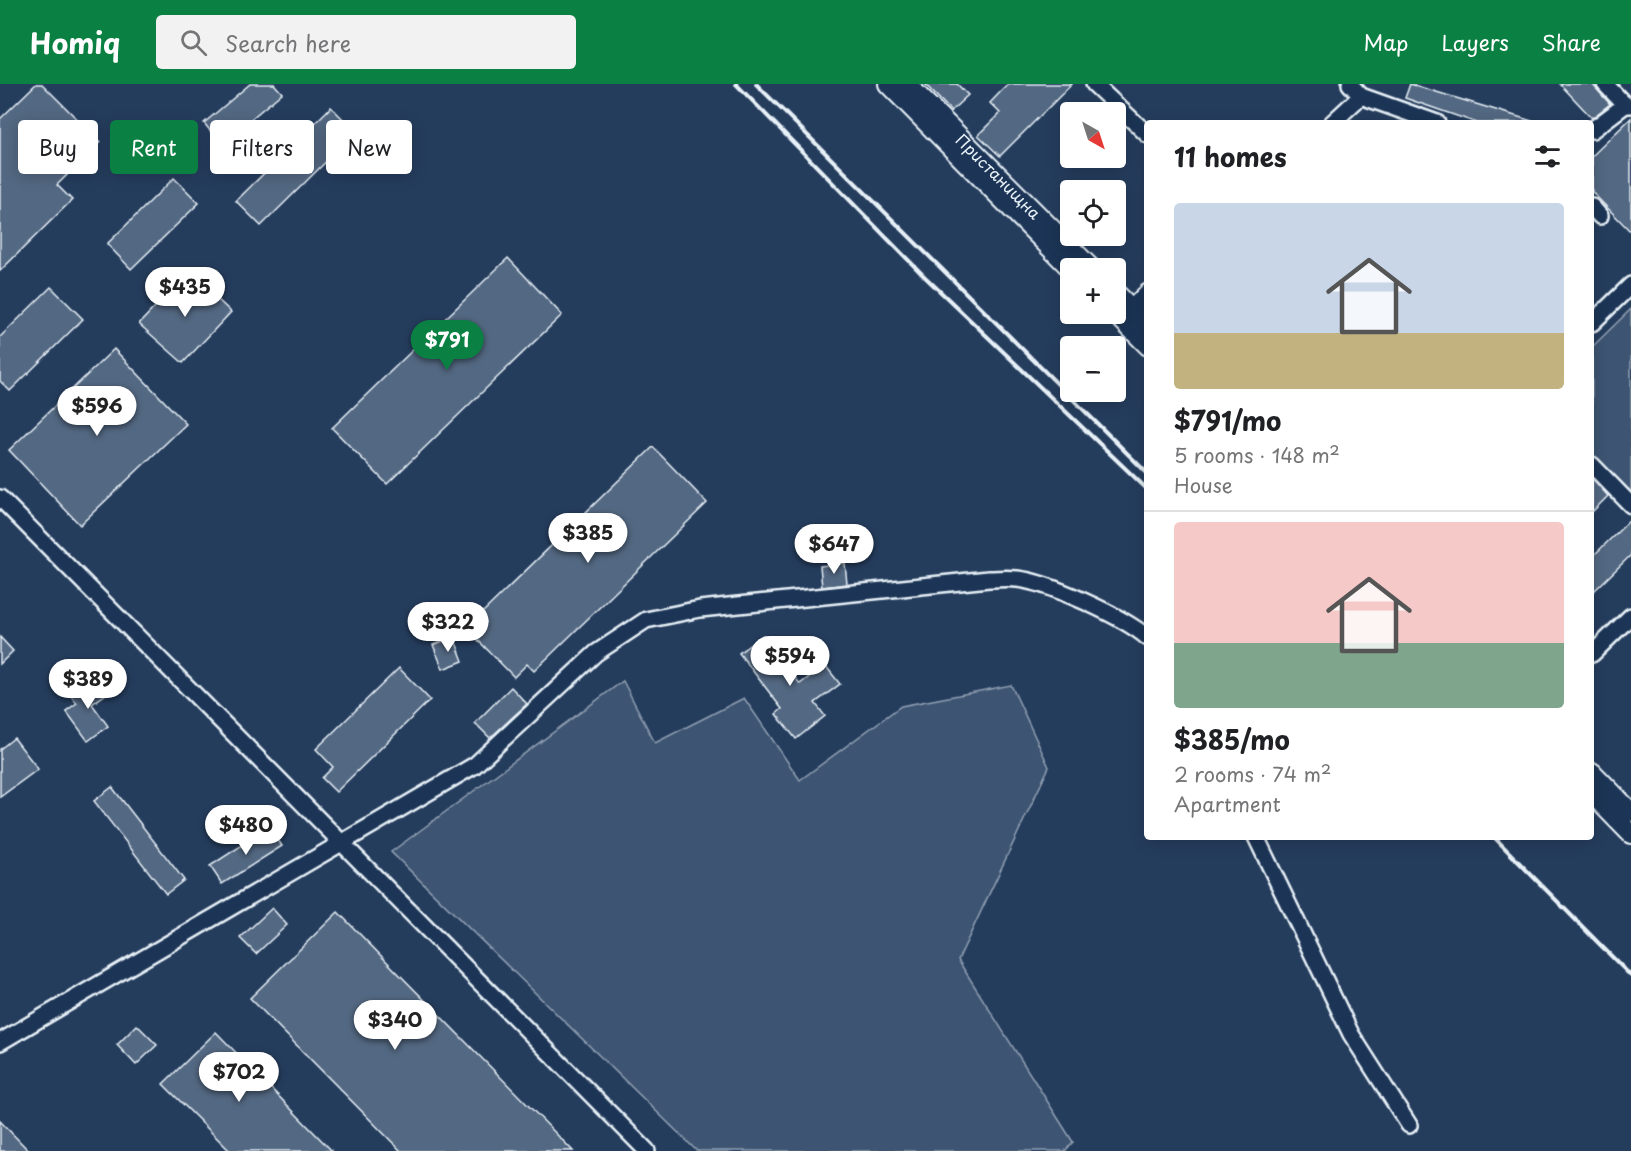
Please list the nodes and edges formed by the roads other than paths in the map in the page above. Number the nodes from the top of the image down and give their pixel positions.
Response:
1 (888, 84) edge
2 (907, 84) edge
3 (1094, 84) edge
4 (1350, 84) edge
5 (1608, 85) edge
6 (1361, 96) junction
7 (1628, 105) edge
8 (1335, 120) edge
9 (1429, 120) edge
10 (1594, 129) edge
11 (1144, 131) edge
12 (1060, 258) edge
13 (1081, 258) edge
14 (1631, 285) edge
15 (1144, 295) edge
16 (1126, 309) edge
17 (1126, 313) edge
18 (1126, 315) edge
19 (1594, 321) edge
20 (1144, 323) edge
21 (1144, 340) edge
22 (1594, 467) edge
23 (0, 498) edge
24 (1631, 505) edge
25 (1631, 616) edge
26 (1144, 636) edge
27 (1594, 652) edge
28 (1594, 774) edge
29 (1594, 796) edge
30 (1631, 812) edge
31 (1631, 834) edge
32 (1258, 840) edge
33 (340, 842) junction
34 (0, 1042) edge
35 (1409, 1125) dead end
36 (647, 1151) edge

1 - 12 main road, Пристанищна
2 - 13 main road, Пристанищна
3 - 11 street
4 - 6 street
5 - 7 street
6 - 8 street
6 - 9 street
7 - 10 street
14 - 19 street
15 - 16 street
17 - 20 main road
18 - 21 main road
22 - 24 street
23 - 33 street
25 - 27 street
26 - 33 street
28 - 30 main road
29 - 31 main road
32 - 35 street
33 - 34 street
33 - 36 street

